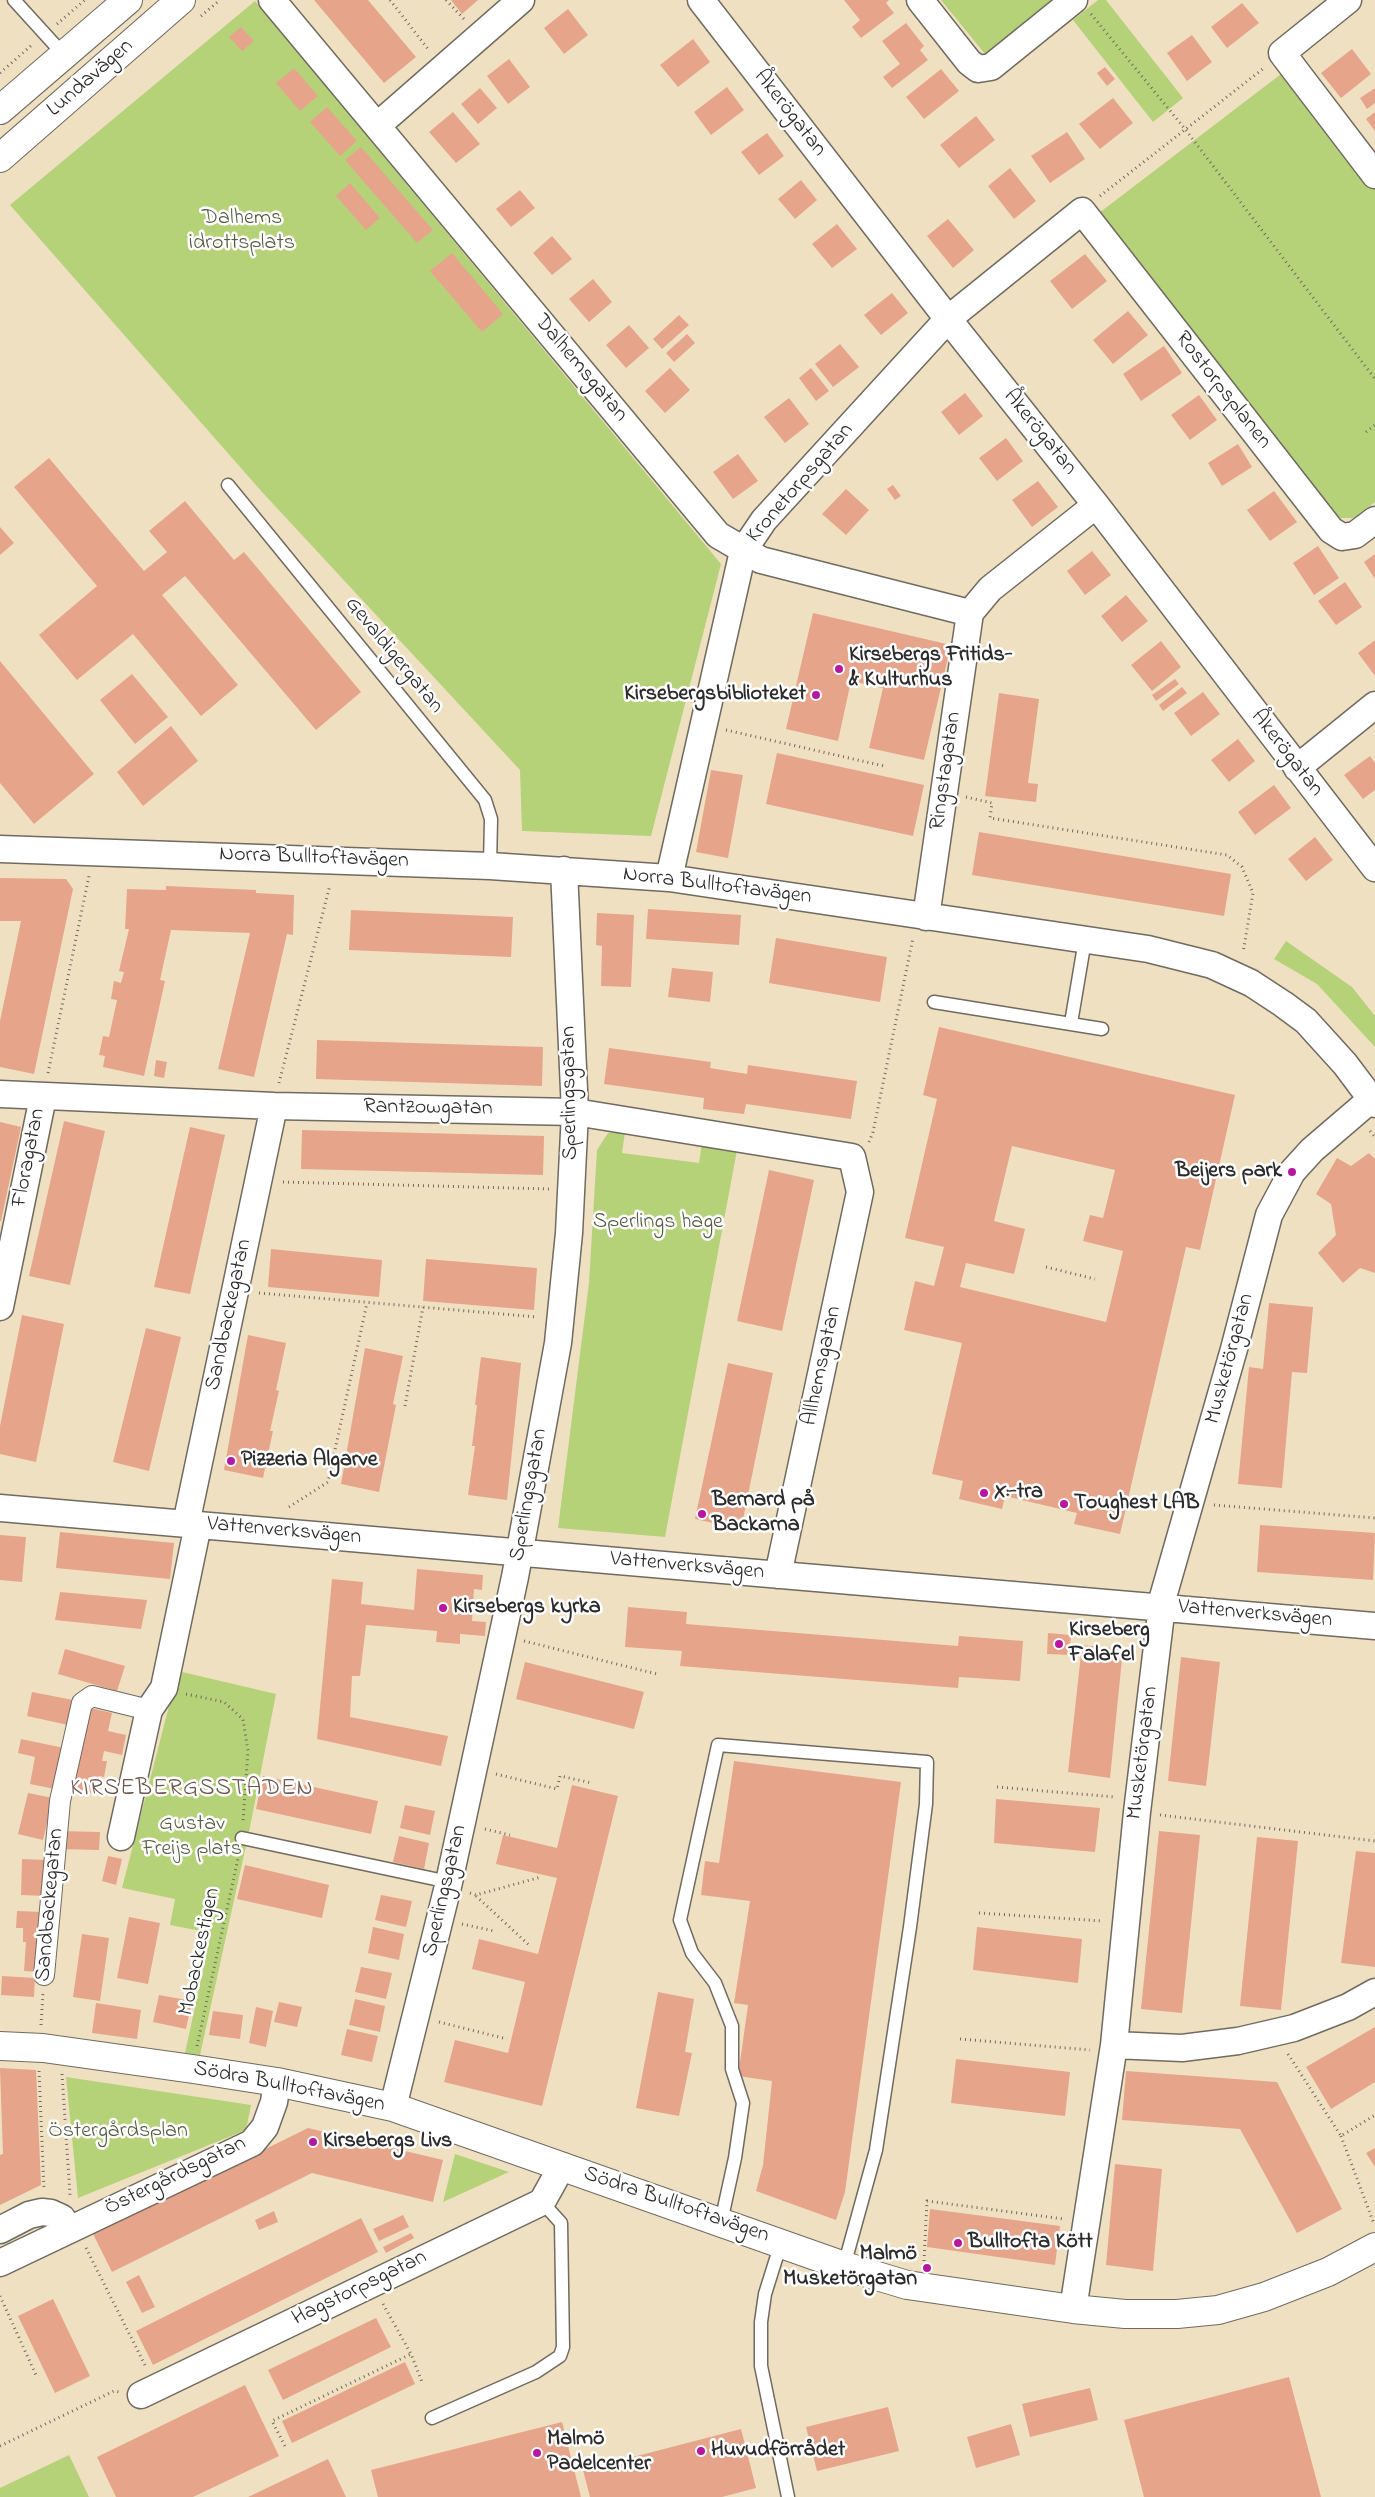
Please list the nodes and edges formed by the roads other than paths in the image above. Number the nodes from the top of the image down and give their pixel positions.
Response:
1 (14, 0) edge
2 (128, 0) edge
3 (181, 0) edge
4 (272, 0) edge
5 (521, 0) edge
6 (701, 0) edge
7 (920, 0) edge
8 (1348, 0) edge
9 (1080, 4) edge
10 (64, 55) junction
11 (0, 110) edge
12 (378, 125) junction
13 (0, 158) edge
14 (1375, 175) edge
15 (1082, 211) joint
16 (948, 319) junction
17 (228, 485) dead end
18 (1096, 505) junction
19 (1375, 520) edge
20 (744, 551) junction
21 (970, 613) junction
22 (1375, 706) edge
23 (1297, 768) junction
24 (1, 844) edge
25 (490, 866) junction
26 (1375, 868) edge
27 (564, 870) junction
28 (669, 878) junction
29 (930, 925) junction
30 (1086, 940) junction
31 (934, 1002) dead end
32 (1071, 1023) junction
33 (1102, 1029) dead end
34 (45, 1088) junction
35 (0, 1094) edge
36 (276, 1097) junction
37 (1374, 1100) edge
38 (575, 1112) junction
39 (860, 1150) joint
40 (0, 1308) edge
41 (0, 1508) edge
42 (192, 1524) junction
43 (520, 1551) junction
44 (778, 1575) junction
45 (1161, 1607) junction
46 (1375, 1626) edge
47 (149, 1710) junction
48 (122, 1837) dead end
49 (242, 1838) road end
50 (458, 1887) junction
51 (44, 1975) road end
52 (1375, 1992) edge
53 (0, 2046) edge
54 (1114, 2049) junction
55 (277, 2082) junction
56 (393, 2107) junction
57 (562, 2166) junction
58 (542, 2202) junction
59 (721, 2222) junction
60 (71, 2228) junction
61 (0, 2230) edge
62 (781, 2242) junction
63 (1375, 2248) edge
64 (0, 2263) edge
65 (844, 2266) junction
66 (1074, 2309) junction
67 (149, 2391) road end
68 (432, 2418) dead end
69 (788, 2497) edge

1 - 10 lane
2 - 10 street, Lundavägen
3 - 13 street, Lundavägen
4 - 12 street, Dalhemsgatan
5 - 12 street
6 - 16 street, Åkerögatan
7 - 9 street
8 - 14 street
10 - 11 street, Lundavägen
12 - 20 street, Dalhemsgatan
15 - 16 street, Kronetorpsgatan
15 - 19 street, Rostorpsplanen
16 - 18 street, Åkerögatan
16 - 20 street, Kronetorpsgatan
17 - 25 lane, Gevaldigergatan
18 - 21 street
18 - 23 street, Åkerögatan
20 - 21 street, Dalhemsgatan
20 - 28 street, Kronetorpsgatan
21 - 29 street, Ringstagatan
22 - 23 street
23 - 26 street, Åkerögatan
24 - 25 street, Norra Bulltoftavägen
25 - 27 street, Norra Bulltoftavägen
27 - 28 street, Norra Bulltoftavägen
27 - 38 street, Sperlingsgatan
28 - 29 street, Norra Bulltoftavägen
29 - 30 street, Norra Bulltoftavägen
30 - 32 lane
30 - 37 street, Norra Bulltoftavägen
31 - 32 lane
32 - 33 lane
34 - 35 street, Rantzowgatan
34 - 36 street, Rantzowgatan
34 - 40 street, Floragatan
36 - 38 street, Rantzowgatan
36 - 42 street, Sandbackegatan
37 - 45 street, Musketörgatan
38 - 39 street, Rantzowgatan
38 - 43 street, Sperlingsgatan
39 - 44 street, Allhemsgatan
41 - 42 street, Vattenverksvägen
42 - 43 street, Vattenverksvägen
42 - 47 street, Sandbackegatan
43 - 44 street, Vattenverksvägen
43 - 50 street, Sperlingsgatan
44 - 45 street, Vattenverksvägen
45 - 46 street, Vattenverksvägen
45 - 54 street, Musketörgatan
47 - 48 street, Sandbackegatan
47 - 51 street, Sandbackegatan
49 - 50 lane
50 - 56 street, Sperlingsgatan
52 - 54 street
53 - 55 street, Södra Bulltoftavägen
54 - 66 street, Musketörgatan
55 - 56 street, Södra Bulltoftavägen
55 - 60 street, Östergårdsgatan
56 - 57 street, Södra Bulltoftavägen
57 - 58 street
57 - 59 street, Södra Bulltoftavägen
58 - 67 street, Hagstorpsgatan
58 - 68 lane
59 - 62 street, Södra Bulltoftavägen
59 - 65 lane
60 - 61 street
60 - 64 street, Östergårdsgatan
62 - 65 street, Södra Bulltoftavägen
62 - 69 lane
63 - 66 street, Södra Bulltoftavägen
65 - 66 street, Södra Bulltoftavägen

